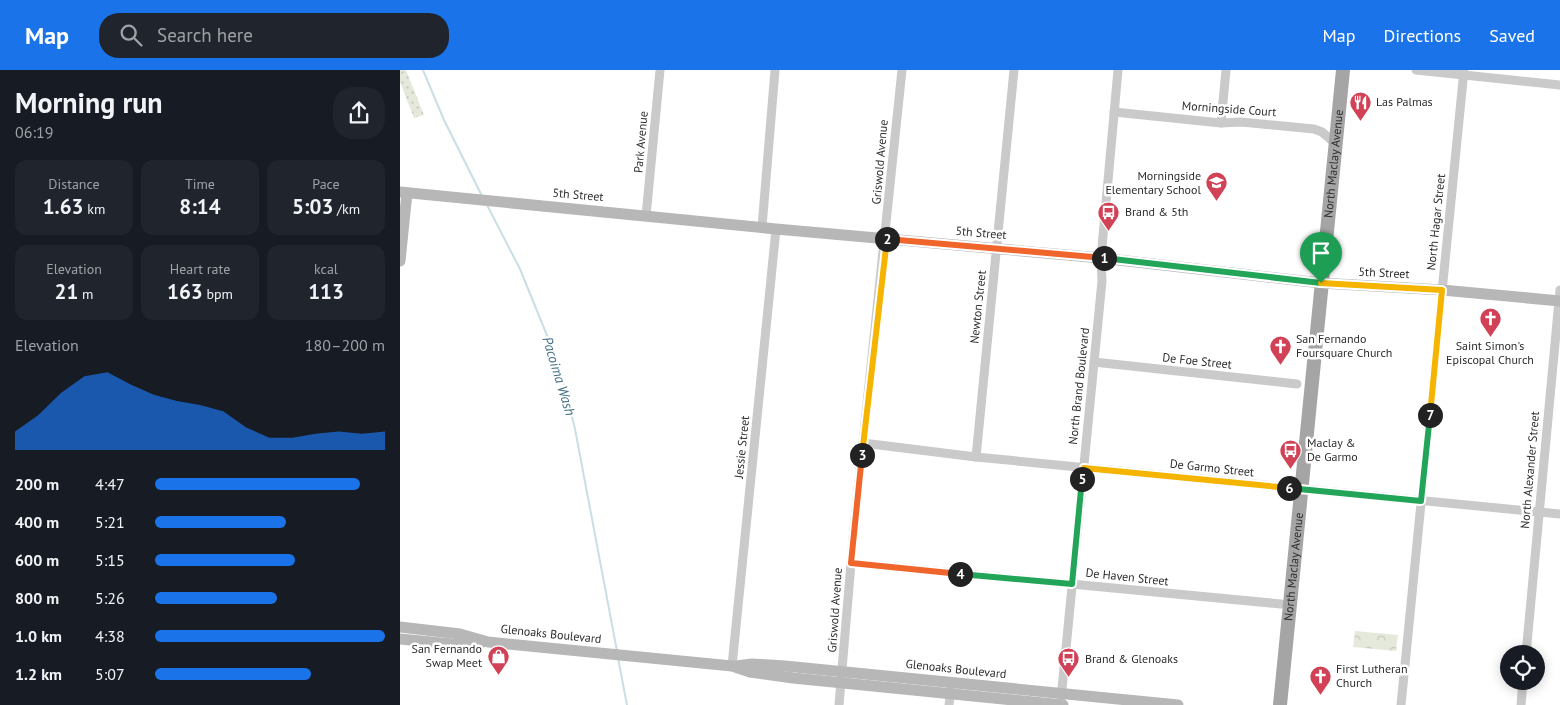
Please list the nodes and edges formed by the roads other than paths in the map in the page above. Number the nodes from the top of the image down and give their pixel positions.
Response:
1 (660, 70) edge
2 (776, 70) edge
3 (902, 70) edge
4 (1014, 70) edge
5 (1118, 70) edge
6 (1226, 70) edge
7 (1343, 70) edge
8 (1416, 70) edge
9 (1464, 72) edge
10 (1560, 85) edge
11 (1114, 112) junction
12 (1222, 123) junction
13 (1336, 144) junction
14 (403, 192) edge
15 (646, 216) junction
16 (762, 226) junction
17 (776, 229) junction
18 (886, 239) junction
19 (996, 248) junction
20 (1101, 258) junction
21 (400, 261) edge
22 (1321, 283) junction
23 (1442, 290) junction
24 (1560, 297) edge
25 (1094, 362) junction
26 (1297, 384) dead end
27 (863, 443) junction
28 (976, 457) junction
29 (1084, 468) junction
30 (1302, 489) junction
31 (1421, 501) junction
32 (1538, 512) junction
33 (1560, 514) edge
34 (851, 563) junction
35 (1072, 584) junction
36 (1281, 604) dead end
37 (400, 628) edge
38 (400, 639) edge
39 (488, 642) junction
40 (1527, 645) edge
41 (732, 666) junction
42 (842, 677) junction
43 (1522, 690) edge
44 (951, 694) edge
45 (1061, 702) edge
46 (839, 705) edge
47 (1178, 705) edge
48 (1280, 705) edge
49 (1401, 705) edge
50 (1521, 705) edge

1 - 15 street, Park Avenue
2 - 16 street
3 - 18 street, Griswold Avenue
4 - 19 street, Newton Street
5 - 11 street, North Brand Boulevard
6 - 12 street
7 - 13 main road, North Maclay Avenue
8 - 9 street
9 - 10 street
9 - 23 street, North Hagar Street
11 - 12 street, Morningside Court
11 - 20 street, North Brand Boulevard
12 - 13 street, Morningside Court
13 - 22 main road, North Maclay Avenue
14 - 15 street, 5th Street
14 - 21 street
15 - 16 street, 5th Street
16 - 17 street, 5th Street
17 - 18 street, 5th Street
17 - 41 street, Jessie Street
18 - 19 street, 5th Street
18 - 27 street, Griswold Avenue
19 - 20 street, 5th Street
19 - 28 street, Newton Street
20 - 22 street, 5th Street
20 - 25 street, North Brand Boulevard
22 - 23 street, 5th Street
22 - 30 main road, North Maclay Avenue
23 - 24 street, 5th Street
23 - 31 street, North Hagar Street
24 - 32 street, North Alexander Street
25 - 26 street, De Foe Street
25 - 29 street, North Brand Boulevard
27 - 28 street, De Garmo Street
27 - 34 street, Griswold Avenue
28 - 29 street, De Garmo Street
29 - 30 street, De Garmo Street
29 - 35 street, North Brand Boulevard
30 - 31 street, De Garmo Street
30 - 48 main road, North Maclay Avenue
31 - 32 street, De Garmo Street
31 - 49 street, North Hagar Street
32 - 33 street, De Garmo Street
32 - 40 street, North Alexander Street
34 - 35 street, De Haven Street
34 - 42 street, Griswold Avenue
35 - 36 street, De Haven Street
35 - 45 street, North Brand Boulevard
37 - 39 street, Glenoaks Boulevard
38 - 39 street, Glenoaks Boulevard
39 - 41 street, Glenoaks Boulevard
41 - 42 street, Glenoaks Boulevard
42 - 44 street, Glenoaks Boulevard
42 - 46 street, Griswold Avenue
43 - 50 street
44 - 45 street, Glenoaks Boulevard
45 - 47 street, Glenoaks Boulevard

